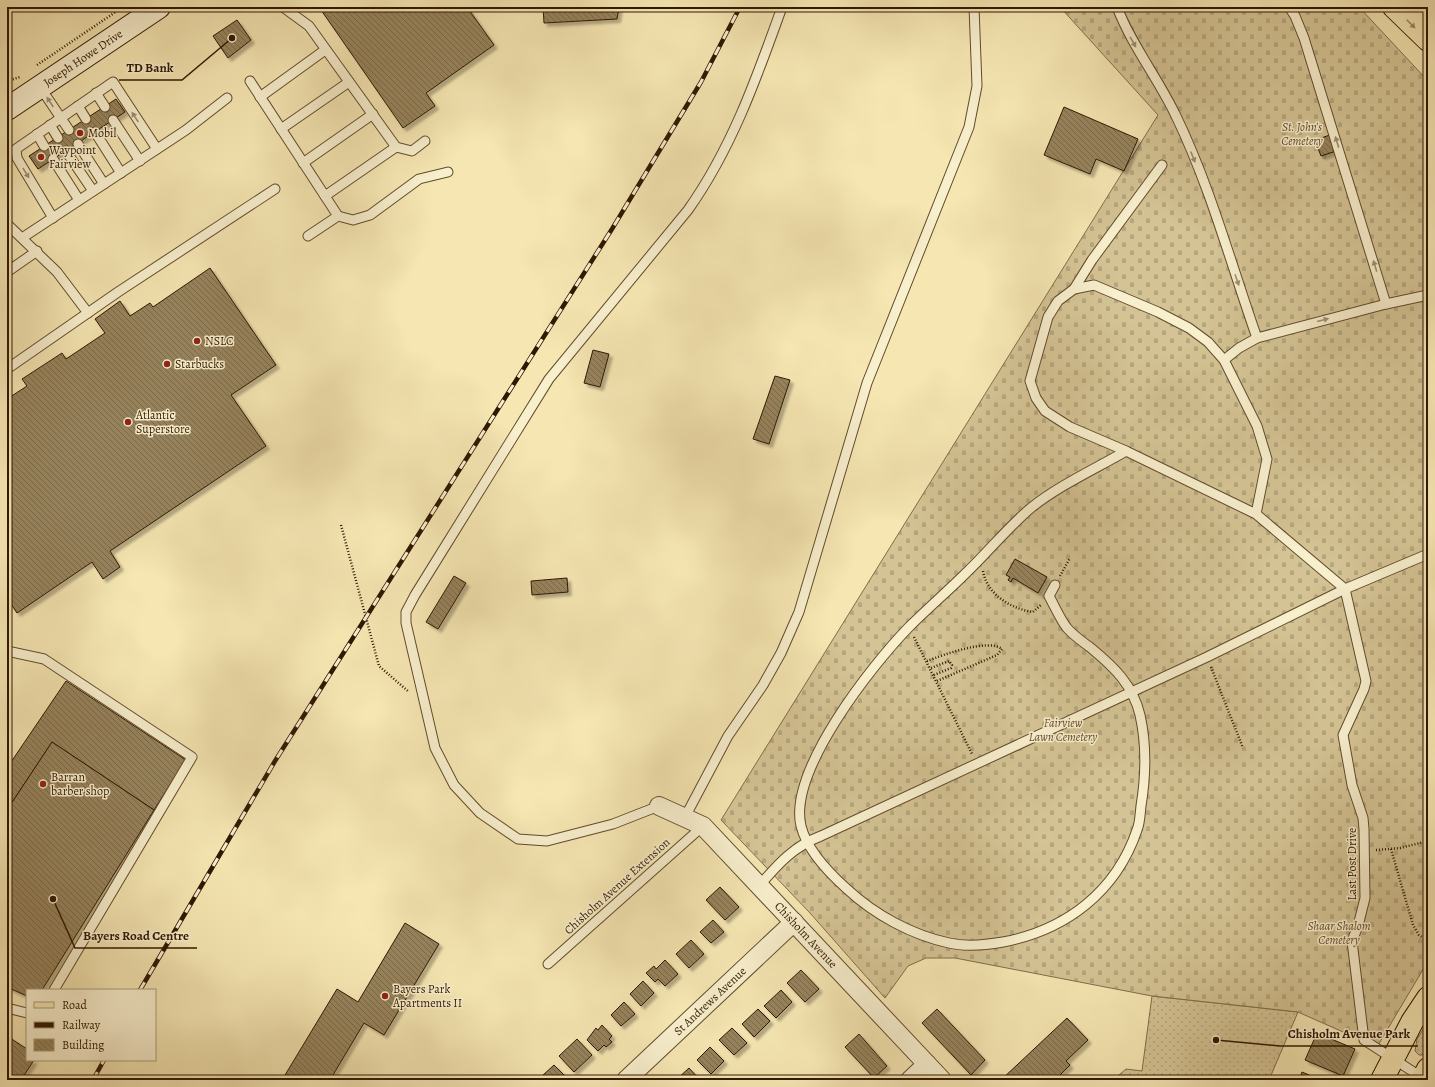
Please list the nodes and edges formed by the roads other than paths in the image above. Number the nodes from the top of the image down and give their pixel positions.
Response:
1 (283, 7) edge
2 (782, 7) edge
3 (974, 7) edge
4 (1117, 7) edge
5 (1289, 7) edge
6 (1394, 7) edge
7 (1420, 7) edge
8 (150, 10) edge
9 (1428, 13) edge
10 (1428, 40) edge
11 (325, 50) junction
12 (32, 77) junction
13 (250, 81) dead end
14 (349, 82) junction
15 (96, 93) junction
16 (260, 96) junction
17 (227, 98) dead end
18 (78, 106) junction
19 (105, 107) dead end
20 (7, 109) edge
21 (372, 114) junction
22 (60, 118) junction
23 (86, 119) dead end
24 (113, 120) dead end
25 (50, 125) junction
26 (281, 129) junction
27 (69, 130) dead end
28 (95, 132) dead end
29 (37, 134) junction
30 (58, 138) dead end
31 (425, 141) dead end
32 (78, 144) dead end
33 (44, 146) dead end
34 (396, 147) junction
35 (157, 149) junction
36 (66, 151) dead end
37 (53, 159) dead end
38 (140, 160) junction
39 (303, 163) junction
40 (1162, 165) dead end
41 (448, 172) dead end
42 (121, 173) junction
43 (104, 184) junction
44 (274, 189) dead end
45 (93, 191) junction
46 (324, 196) junction
47 (80, 200) junction
48 (338, 216) junction
49 (53, 218) junction
50 (7, 224) edge
51 (308, 236) dead end
52 (22, 238) junction
53 (37, 251) junction
54 (7, 272) edge
55 (1074, 289) junction
56 (1428, 295) edge
57 (1386, 304) junction
58 (88, 313) junction
59 (1257, 338) junction
60 (1224, 360) junction
61 (7, 369) edge
62 (1126, 451) junction
63 (1256, 514) junction
64 (1428, 554) edge
65 (1055, 585) road end
66 (1345, 589) junction
67 (7, 651) edge
68 (1132, 691) junction
69 (659, 806) joint
70 (684, 820) junction
71 (703, 826) junction
72 (807, 841) junction
73 (760, 886) junction
74 (794, 922) junction
75 (548, 964) dead end
76 (55, 989) edge
77 (1428, 998) edge
78 (7, 1008) edge
79 (26, 1014) edge
80 (1393, 1060) junction
81 (927, 1064) junction
82 (1424, 1075) edge
83 (626, 1080) edge
84 (910, 1080) edge
85 (942, 1080) edge
86 (1382, 1080) edge

1 - 11 lane
2 - 69 lane
3 - 70 lane
4 -> 59 lane
57 -> 5 lane
6 -> 10 main road
7 - 9 main road
8 - 12 main road, Joseph Howe Drive
11 - 14 lane
11 - 16 lane
12 - 20 main road, Joseph Howe Drive
22 -> 12 lane
13 - 16 lane
14 - 21 lane
14 - 26 lane
15 - 18 lane
15 - 19 lane
35 -> 15 lane
16 - 26 lane
17 - 35 lane
18 - 22 lane
18 - 23 lane
21 - 34 lane
21 - 39 lane
22 - 25 lane
22 - 27 lane
24 - 38 lane
25 - 29 lane
25 - 30 lane
26 - 39 lane
28 - 42 lane
29 - 33 lane
29 -> 49 lane
31 - 34 lane
32 - 43 lane
34 - 46 lane
35 - 38 lane
36 - 45 lane
37 - 47 lane
38 - 42 lane
39 - 46 lane
40 - 55 lane
41 - 48 lane
42 - 43 lane
43 - 45 lane
44 - 58 lane
45 - 47 lane
46 - 48 lane
47 - 49 lane
48 - 51 lane
49 - 52 lane
50 - 52 lane
52 - 53 lane
53 - 54 lane
53 - 58 lane
55 - 60 lane
55 - 62 lane
56 - 57 lane
59 -> 57 lane
58 - 61 lane
59 - 60 lane
60 - 63 lane
62 - 63 lane
62 - 72 lane
63 - 66 lane
64 - 66 lane
65 - 68 lane
66 - 68 lane
66 - 80 lane, Last Post Drive
67 - 76 lane
68 - 72 lane
68 - 72 lane
69 - 70 street, Chisholm Avenue
70 - 71 street, Chisholm Avenue
71 - 73 street, Chisholm Avenue
71 - 75 lane, Chisholm Avenue Extension
72 - 73 lane
73 - 74 street, Chisholm Avenue
74 - 81 street, Chisholm Avenue
74 - 83 street, St Andrews Avenue
77 - 80 main road
78 - 79 lane
80 - 82 lane, Last Post Drive
80 - 86 main road
81 - 84 street
81 - 85 street, Chisholm Avenue

